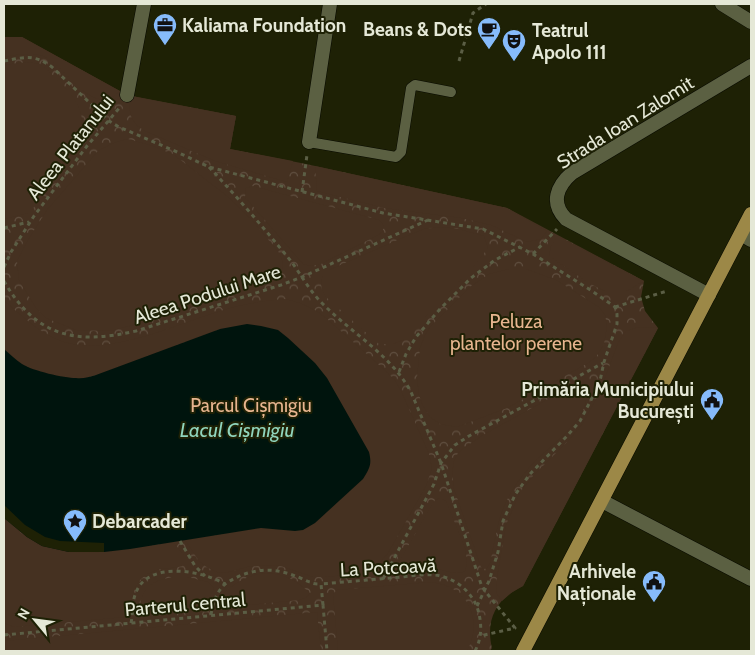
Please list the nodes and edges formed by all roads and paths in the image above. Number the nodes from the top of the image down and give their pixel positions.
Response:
1 (144, 4) edge
2 (330, 4) edge
3 (486, 4) edge
4 (722, 4) edge
5 (751, 22) edge
6 (4, 61) edge
7 (459, 61) dead end
8 (751, 66) edge
9 (451, 92) dead end
10 (127, 95) joint
11 (109, 121) junction
12 (309, 142) junction
13 (209, 167) junction
14 (302, 192) junction
15 (751, 214) edge
16 (566, 219) junction
17 (429, 220) junction
18 (30, 222) junction
19 (4, 228) edge
20 (746, 237) edge
21 (520, 247) junction
22 (533, 254) junction
23 (4, 267) edge
24 (302, 277) junction
25 (4, 281) edge
26 (687, 284) junction
27 (709, 295) junction
28 (615, 307) junction
29 (604, 362) junction
30 (398, 372) junction
31 (441, 463) junction
32 (602, 501) junction
33 (180, 541) dead end
34 (206, 576) junction
35 (383, 579) junction
36 (751, 579) edge
37 (225, 584) junction
38 (321, 584) junction
39 (485, 590) junction
40 (323, 605) junction
41 (477, 606) junction
42 (211, 615) junction
43 (131, 623) junction
44 (4, 634) edge
45 (480, 636) junction
46 (327, 651) edge
47 (475, 651) edge
48 (523, 651) edge

1 - 10 street
2 - 12 street
3 - 7 path
4 - 5 street
6 - 11 path
8 - 16 street, Strada Ioan Zalomit
9 - 12 lane
10 - 11 path, Aleea Platanului
11 - 13 path
11 - 18 path, Aleea Platanului
12 - 14 path
13 - 14 path
13 - 24 path
14 - 17 path
15 - 20 main road
16 - 22 path
16 - 26 street
17 - 21 path
17 - 24 path, Aleea Podului Mare
18 - 19 path
18 - 23 path, Aleea Platanului
20 - 27 main road
21 - 22 path
21 - 30 path
22 - 28 path
24 - 25 path, Aleea Podului Mare
24 - 30 path
26 - 27 street
26 - 28 path
27 - 32 main road
28 - 29 path
29 - 31 path
29 - 39 path
30 - 31 path
31 - 35 path
31 - 39 path
32 - 36 street
32 - 48 main road
33 - 34 path
34 - 37 path
34 - 43 path
35 - 38 path, La Potcoavă
35 - 41 path, La Potcoavă
37 - 38 path
37 - 42 path
38 - 40 path, La Potcoavă
39 - 41 path
39 - 45 path
40 - 42 path, Parterul central
40 - 46 path
41 - 45 path
42 - 43 path, Parterul central
43 - 44 path, Parterul central
45 - 47 path

